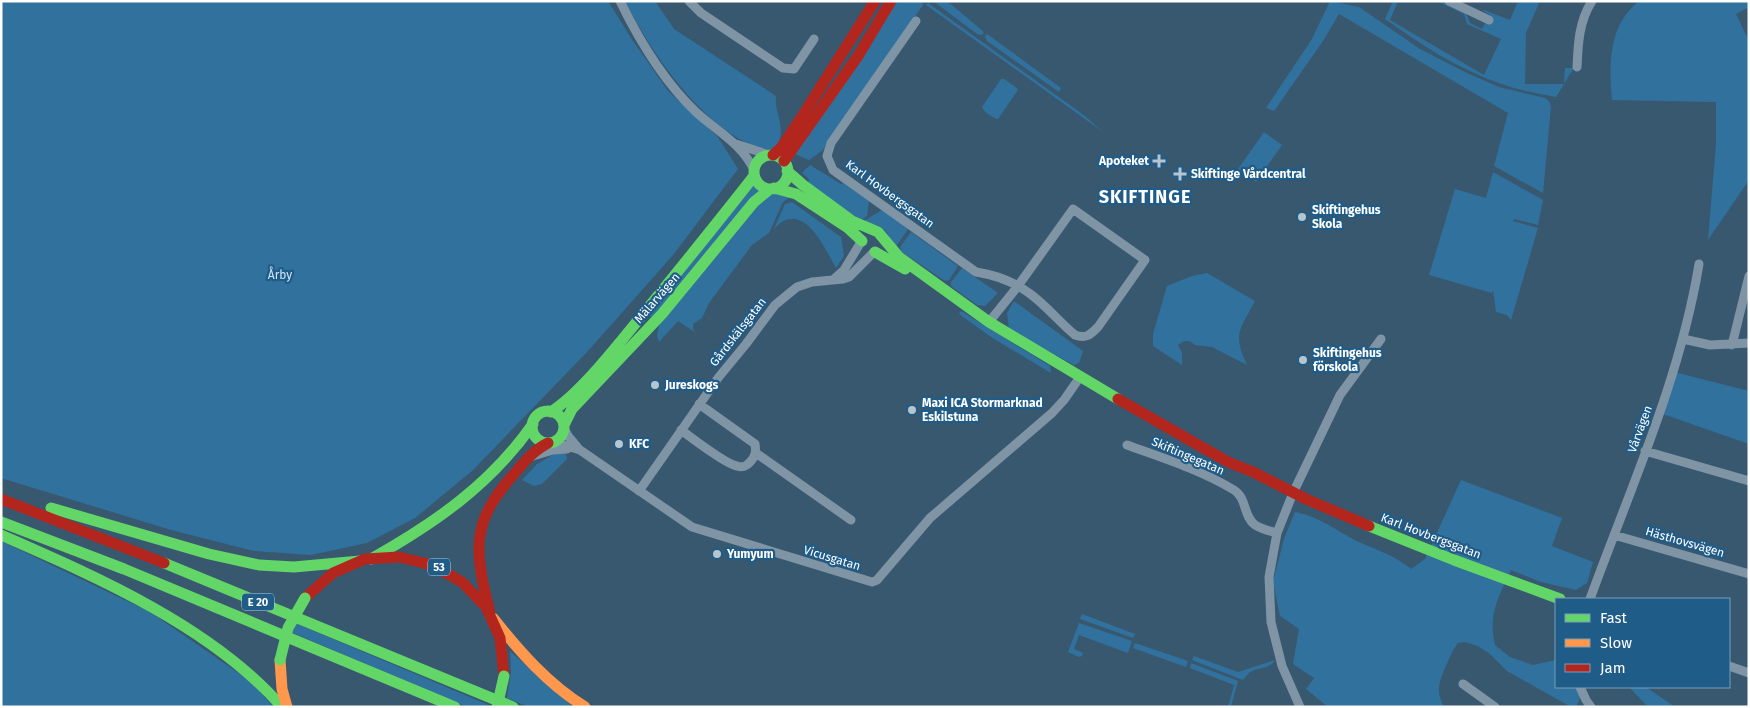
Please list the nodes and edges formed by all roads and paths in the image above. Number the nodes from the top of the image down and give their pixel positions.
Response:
1 (620, 1) edge
2 (689, 1) edge
3 (875, 1) edge
4 (891, 1) edge
5 (1449, 1) edge
6 (1592, 1) edge
7 (1489, 20) dead end
8 (916, 22) dead end
9 (814, 39) dead end
10 (1577, 67) dead end
11 (736, 144) junction
12 (771, 155) junction
13 (786, 166) junction
14 (754, 173) junction
15 (772, 188) junction
16 (873, 230) junction
17 (883, 237) junction
18 (862, 242) junction
19 (875, 252) junction
20 (1699, 264) dead end
21 (1749, 276) edge
22 (834, 279) junction
23 (1018, 286) junction
24 (989, 322) junction
25 (1380, 339) dead end
26 (1683, 339) junction
27 (1749, 343) edge
28 (1732, 345) junction
29 (1080, 377) junction
30 (699, 404) junction
31 (551, 412) junction
32 (533, 424) junction
33 (564, 426) junction
34 (681, 430) junction
35 (551, 443) junction
36 (1127, 445) dead end
37 (580, 450) junction
38 (1645, 451) junction
39 (756, 453) junction
40 (527, 459) junction
41 (1749, 481) edge
42 (639, 491) junction
43 (1, 493) edge
44 (1293, 493) junction
45 (1, 500) edge
46 (851, 520) dead end
47 (1, 522) edge
48 (1276, 532) junction
49 (1614, 535) junction
50 (1, 536) edge
51 (366, 560) junction
52 (1749, 574) edge
53 (1557, 598) edge
54 (1590, 598) edge
55 (491, 616) junction
56 (1730, 666) edge
57 (1749, 673) edge
58 (1463, 684) dead end
59 (1580, 688) edge
60 (282, 707) edge
61 (287, 707) edge
62 (455, 707) edge
63 (497, 707) edge
64 (513, 707) edge
65 (585, 707) edge
66 (1300, 707) edge
67 (1494, 707) edge
68 (1591, 707) edge

1 - 11 street
2 - 9 street
3 - 12 main road
4 - 13 main road
5 - 7 street
6 - 10 street
8 - 23 street, Karl Hovbergsgatan
11 - 12 street
11 - 14 street
12 - 13 main road
12 - 14 main road
13 - 15 main road
13 - 16 main road
14 - 15 main road
14 - 31 main road, Mälarvägen
15 - 18 main road
15 - 33 main road, Mälarvägen
16 - 17 main road
16 - 18 main road
17 - 19 main road
17 - 24 main road, Karl Hovbergsgatan
18 - 19 main road
18 - 22 street
19 - 22 street, Gårdskälsgatan
19 - 24 main road, Karl Hovbergsgatan
20 - 26 street, Vårvägen
21 - 28 street
22 - 30 street, Gårdskälsgatan
23 - 23 street
23 - 24 street
24 - 29 main road, Karl Hovbergsgatan
25 - 44 street
26 - 28 street
26 - 38 street, Vårvägen
27 - 28 street
29 - 42 street, Vicusgatan
29 - 44 main road, Karl Hovbergsgatan
30 - 34 street, Gårdskälsgatan
30 - 39 street
31 - 32 main road
31 - 33 main road
32 - 35 main road
32 - 51 main road
33 - 35 main road
33 - 37 street, Vicusgatan
34 - 39 street
34 - 42 street, Gårdskälsgatan
35 - 37 street, Vicusgatan
35 - 40 main road
36 - 48 street, Skiftingegatan
37 - 40 street
37 - 42 street, Vicusgatan
38 - 41 street
38 - 49 street, Vårvägen
39 - 46 street
40 - 55 main road
43 - 51 main road
44 - 48 street
44 - 53 main road, Karl Hovbergsgatan
45 - 64 main road, E 20
47 - 62 main road, E 20
48 - 66 street
49 - 52 street, Hästhovsvägen
49 - 54 street, Vårvägen
50 - 60 main road
51 - 55 main road, 53
51 - 61 main road, 53, bridge
55 - 63 main road, 53, bridge
55 - 65 main road
56 - 57 street
58 - 67 street
59 - 68 street

